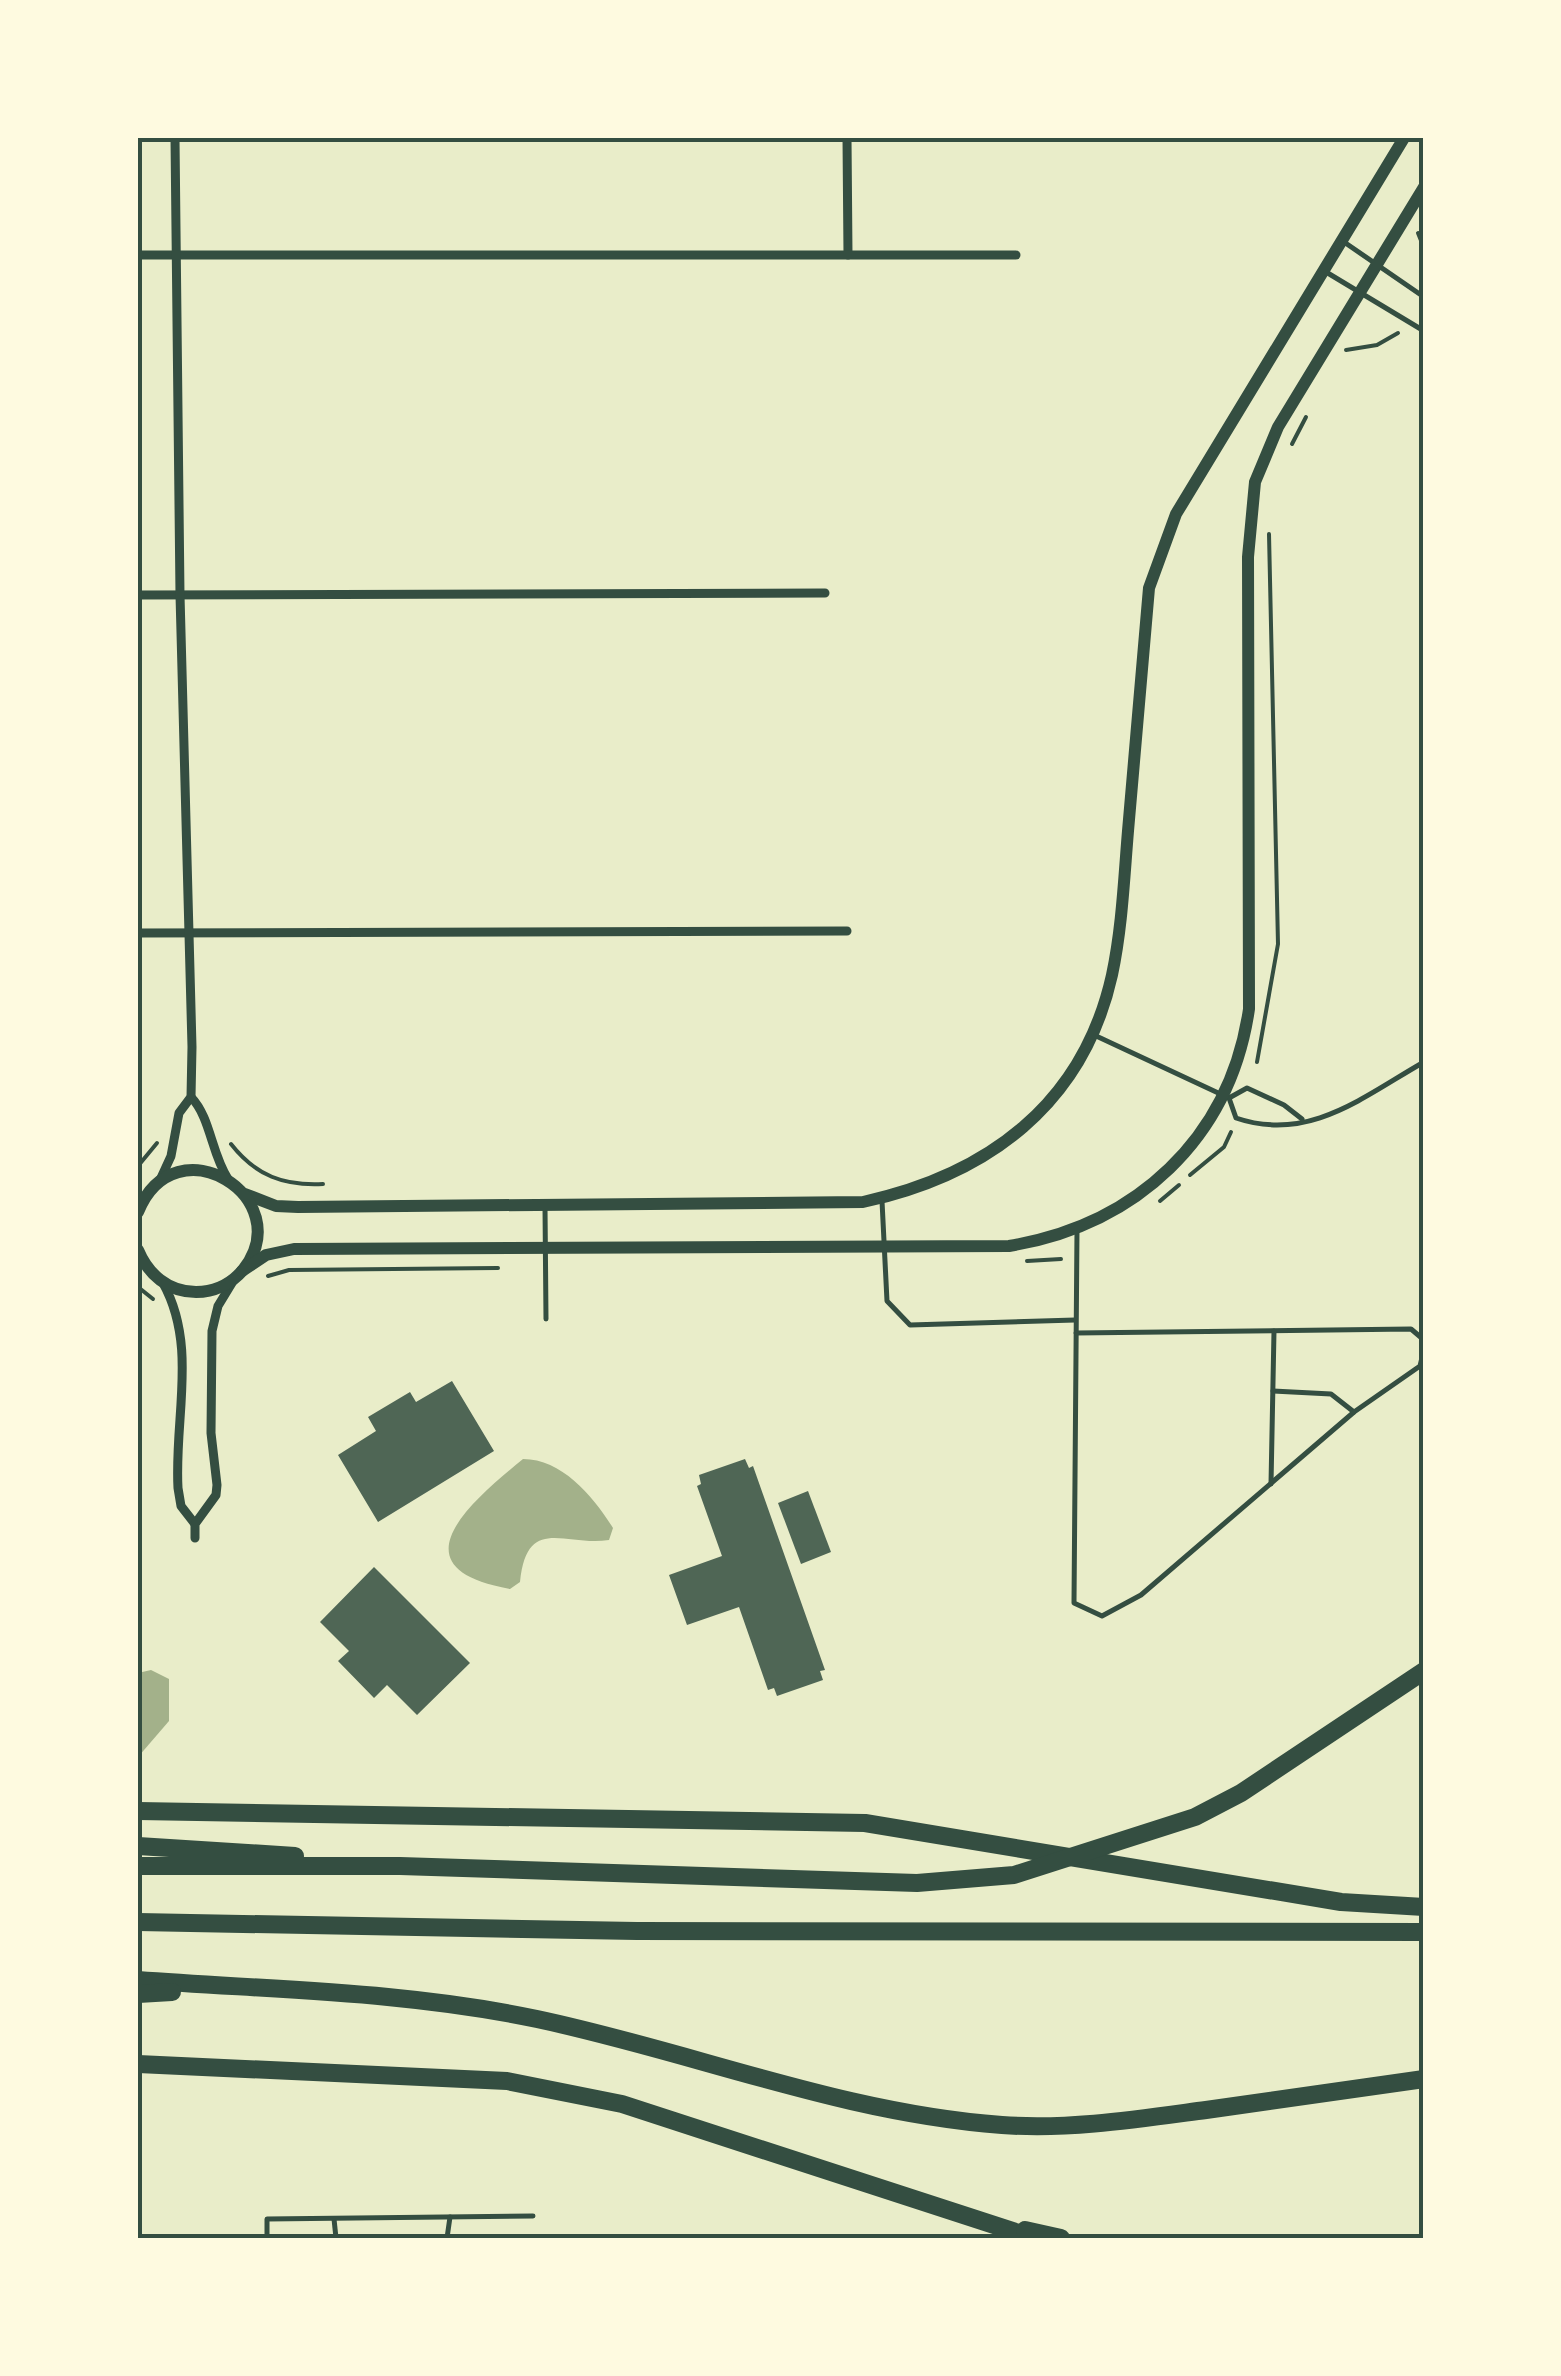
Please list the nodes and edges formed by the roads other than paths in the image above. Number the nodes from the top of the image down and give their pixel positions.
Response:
1 (175, 138) edge
2 (847, 138) edge
3 (1404, 138) edge
4 (1424, 187) edge
5 (1342, 241) junction
6 (138, 254) edge
7 (177, 254) junction
8 (848, 254) junction
9 (1016, 255) dead end
10 (1375, 265) junction
11 (1324, 271) junction
12 (1359, 293) junction
13 (1424, 297) edge
14 (1424, 331) edge
15 (825, 593) dead end
16 (138, 594) edge
17 (180, 595) junction
18 (848, 930) dead end
19 (138, 933) edge
20 (189, 933) junction
21 (1091, 1034) junction
22 (1424, 1062) edge
23 (191, 1097) junction
24 (1227, 1097) junction
25 (1302, 1119) junction
26 (228, 1179) junction
27 (148, 1192) edge
28 (244, 1194) junction
29 (882, 1198) junction
30 (545, 1206) junction
31 (138, 1212) edge
32 (1077, 1230) junction
33 (884, 1248) junction
34 (138, 1250) edge
35 (546, 1250) junction
36 (138, 1267) edge
37 (239, 1274) junction
38 (157, 1278) junction
39 (546, 1319) dead end
40 (1076, 1320) junction
41 (1274, 1330) junction
42 (1076, 1332) junction
43 (1424, 1340) edge
44 (1424, 1349) edge
45 (1273, 1392) junction
46 (1354, 1412) junction
47 (1271, 1484) junction
48 (195, 1524) junction
49 (195, 1538) dead end
50 (1424, 1660) edge
51 (1424, 1671) edge
52 (1374, 1700) junction
53 (138, 1811) edge
54 (138, 1846) edge
55 (138, 1866) edge
56 (400, 1866) junction
57 (1424, 1907) edge
58 (138, 1922) edge
59 (1424, 1932) edge
60 (138, 1980) edge
61 (267, 1990) junction
62 (138, 1994) edge
63 (138, 2066) edge
64 (1424, 2079) edge
65 (533, 2216) dead end
66 (450, 2217) junction
67 (334, 2219) junction
68 (1000, 2224) junction
69 (267, 2238) edge
70 (336, 2238) edge
71 (446, 2238) edge
72 (1034, 2238) edge
73 (1061, 2238) edge

1 - 7 street
2 - 8 street
3 - 5 main road
4 - 10 main road
5 - 10 lane
5 - 11 main road
6 - 7 street
7 - 8 street
7 - 17 street
8 - 9 street
10 - 12 main road
10 - 13 lane
11 - 12 lane
11 - 21 main road
12 - 14 lane
12 - 24 main road
15 - 17 street
16 - 17 street
17 - 20 street
18 - 20 street
19 - 20 street
20 - 23 street
21 - 24 lane
21 - 29 main road
22 - 25 lane
23 - 26 street
23 - 27 street
24 - 25 lane
24 - 25 lane
24 - 32 main road
26 - 27 main road
26 - 28 main road
27 - 31 main road
28 - 30 main road
28 - 37 main road
29 - 30 main road
29 - 33 lane
30 - 35 lane
32 - 33 main road
32 - 40 lane
33 - 35 main road
33 - 40 lane
34 - 38 main road
35 - 37 main road
35 - 39 lane
36 - 38 main road
37 - 38 main road
37 - 48 street
38 - 48 street
40 - 42 lane
41 - 42 lane
41 - 43 lane
41 - 45 lane
42 - 47 lane
44 - 46 lane
45 - 46 lane
45 - 47 lane
46 - 47 lane
48 - 49 street
50 - 52 highway
51 - 52 highway
52 - 56 highway
53 - 57 highway
54 - 56 highway
55 - 56 highway
58 - 59 highway
60 - 61 highway
61 - 62 highway
61 - 64 highway
63 - 68 highway
65 - 66 lane
66 - 67 lane
66 - 71 lane
67 - 69 lane
67 - 70 lane
68 - 72 highway
68 - 73 highway

